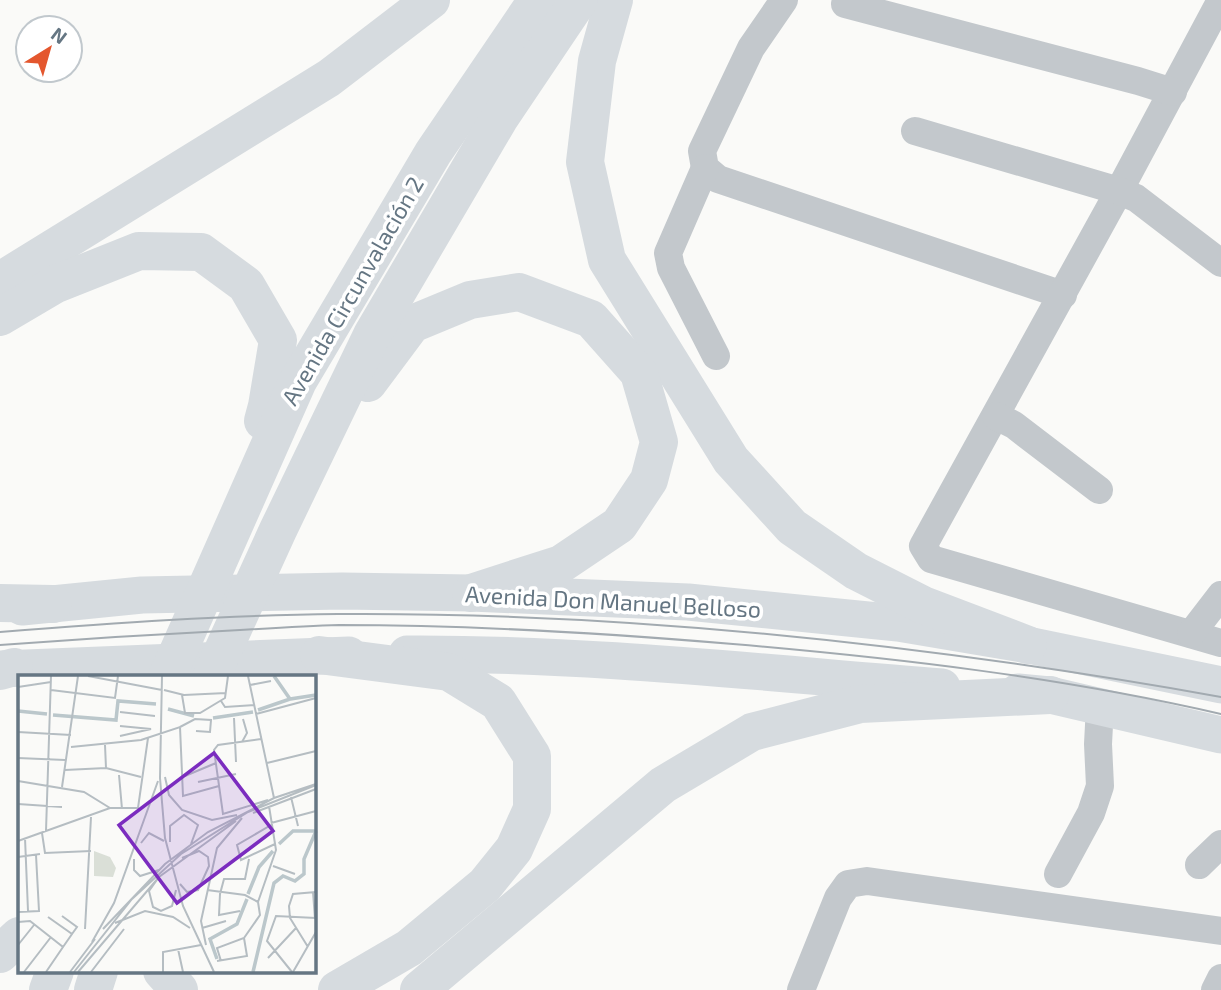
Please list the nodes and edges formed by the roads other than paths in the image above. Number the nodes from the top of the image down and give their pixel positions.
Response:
1 (431, 0) edge
2 (537, 0) edge
3 (579, 0) edge
4 (614, 0) edge
5 (784, 0) edge
6 (1221, 0) edge
7 (845, 4) dead end
8 (1173, 92) junction
9 (915, 131) dead end
10 (705, 167) junction
11 (1119, 191) junction
12 (1221, 263) edge
13 (0, 281) edge
14 (1062, 295) junction
15 (0, 317) edge
16 (716, 356) dead end
17 (996, 416) junction
18 (314, 455) junction
19 (1099, 490) dead end
20 (214, 567) junction
21 (471, 593) junction
22 (1221, 595) edge
23 (0, 603) edge
24 (53, 604) junction
25 (0, 610) edge
26 (1191, 634) junction
27 (1221, 643) edge
28 (1028, 645) junction
29 (319, 655) junction
30 (5, 669) edge
31 (168, 675) edge
32 (212, 675) edge
33 (1221, 685) edge
34 (1050, 695) junction
35 (1100, 706) junction
36 (1221, 735) edge
37 (1221, 844) edge
38 (1199, 865) dead end
39 (1058, 874) dead end
40 (1221, 931) edge
41 (18, 937) edge
42 (0, 954) edge
43 (55, 972) edge
44 (99, 972) edge
45 (163, 972) edge
46 (1221, 978) edge
47 (48, 990) edge
48 (93, 990) edge
49 (179, 990) edge
50 (337, 990) edge
51 (419, 990) edge
52 (801, 990) edge
53 (1215, 990) edge

1 - 13 highway
2 - 20 highway, Avenida Circunvalación 2
3 - 18 highway, Avenida Circunvalación 2
4 - 28 highway
5 - 10 street
6 - 8 street
7 - 8 street
8 - 11 street
9 - 11 street
10 - 14 street
10 - 16 street
11 - 12 street
11 - 14 street
14 - 17 street
15 - 20 highway
17 - 19 street
17 - 26 street
18 - 21 highway
18 - 32 highway, Avenida Circunvalación 2
20 - 31 highway, Avenida Circunvalación 2
21 - 24 main road, Avenida Don Manuel Belloso
21 - 28 main road, Avenida Don Manuel Belloso
22 - 26 street
23 - 24 highway
24 - 25 main road, Avenida Don Manuel Belloso
26 - 27 street
28 - 33 main road, Avenida Don Manuel Belloso
29 - 30 main road
29 - 34 main road
29 - 50 highway
34 - 35 main road
34 - 51 highway
35 - 36 main road
35 - 39 street
37 - 38 street
40 - 52 street
41 - 42 highway
43 - 47 highway
44 - 48 highway
45 - 49 highway
46 - 53 street

